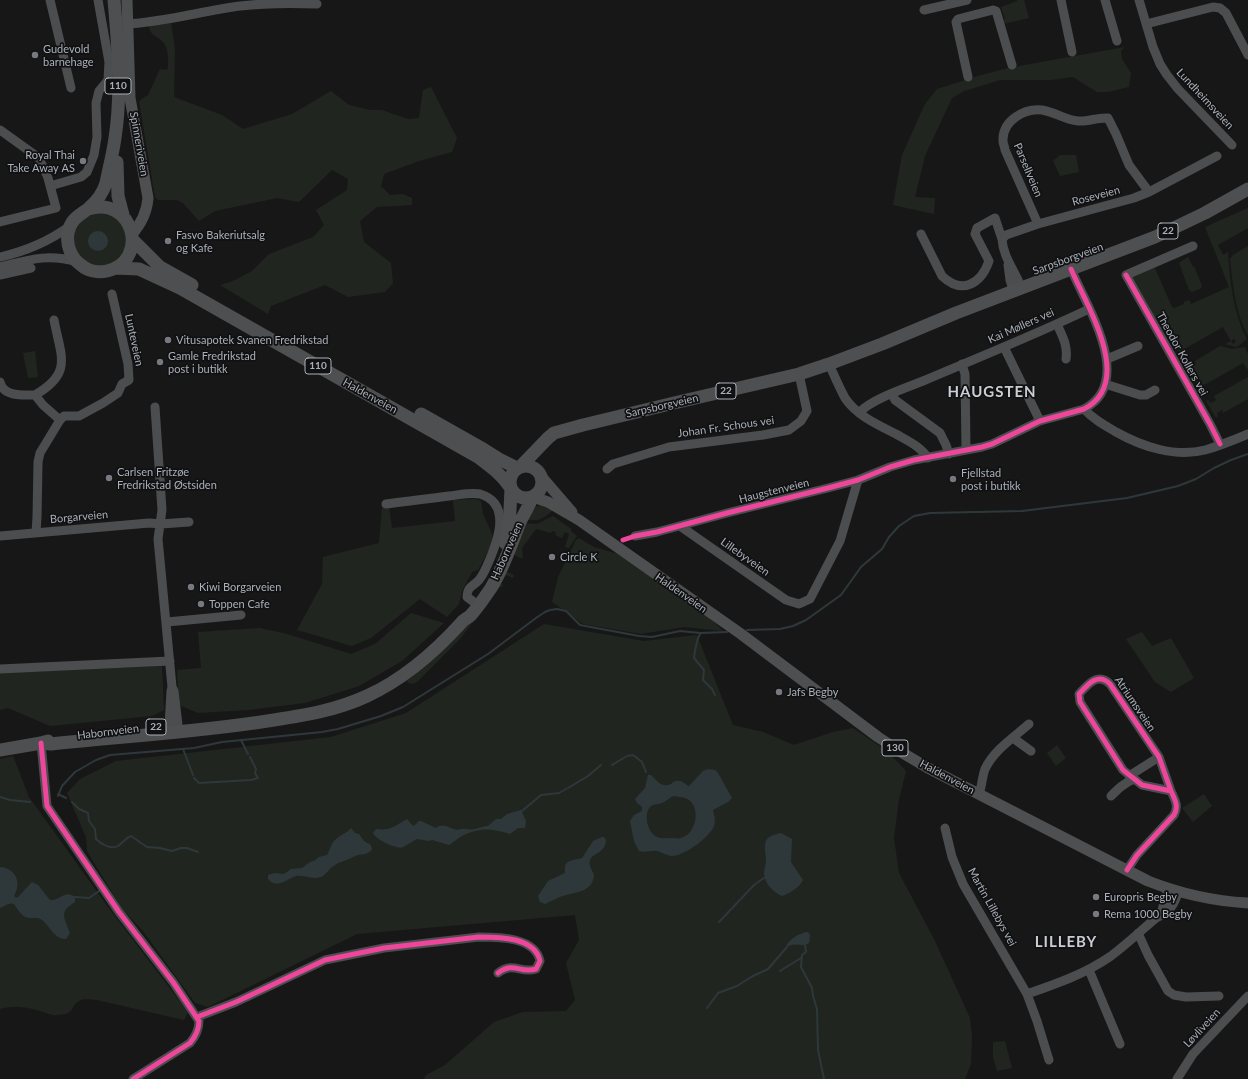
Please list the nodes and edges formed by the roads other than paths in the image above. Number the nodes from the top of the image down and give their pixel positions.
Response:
1 (50, 0) edge
2 (98, 0) edge
3 (114, 0) edge
4 (127, 0) edge
5 (967, 0) edge
6 (1060, 0) edge
7 (1105, 0) edge
8 (1139, 0) edge
9 (956, 1) edge
10 (317, 4) dead end
11 (924, 10) dead end
12 (960, 19) junction
13 (127, 24) junction
14 (1146, 24) junction
15 (1117, 41) dead end
16 (1072, 52) dead end
17 (1248, 55) edge
18 (1012, 66) dead end
19 (968, 77) dead end
20 (71, 88) dead end
21 (0, 130) edge
22 (115, 134) junction
23 (1232, 145) dead end
24 (1217, 156) dead end
25 (50, 186) junction
26 (1248, 189) edge
27 (1149, 192) junction
28 (1248, 195) edge
29 (88, 208) junction
30 (1205, 213) junction
31 (143, 215) junction
32 (124, 217) junction
33 (0, 222) edge
34 (1038, 224) junction
35 (70, 226) junction
36 (921, 234) dead end
37 (132, 237) junction
38 (1002, 239) junction
39 (1193, 246) dead end
40 (0, 257) edge
41 (988, 260) junction
42 (1007, 260) junction
43 (77, 262) junction
44 (0, 267) edge
45 (31, 268) dead end
46 (115, 268) junction
47 (1071, 269) junction
48 (0, 275) edge
49 (1017, 289) junction
50 (112, 294) dead end
51 (1089, 309) junction
52 (54, 320) dead end
53 (1057, 324) junction
54 (1138, 346) dead end
55 (1004, 347) junction
56 (1066, 359) dead end
57 (1107, 359) junction
58 (829, 364) junction
59 (962, 364) junction
60 (799, 374) junction
61 (0, 382) edge
62 (1105, 384) junction
63 (1155, 390) dead end
64 (892, 394) junction
65 (35, 395) junction
66 (155, 407) dead end
67 (1084, 409) junction
68 (860, 412) junction
69 (60, 420) junction
70 (1040, 421) junction
71 (567, 430) junction
72 (1248, 434) edge
73 (1220, 444) junction
74 (966, 450) junction
75 (949, 454) junction
76 (928, 458) junction
77 (518, 468) junction
78 (607, 469) dead end
79 (540, 475) junction
80 (858, 480) junction
81 (511, 488) junction
82 (533, 497) junction
83 (386, 504) dead end
84 (579, 520) junction
85 (189, 522) dead end
86 (161, 524) junction
87 (680, 526) junction
88 (36, 533) junction
89 (0, 536) edge
90 (636, 536) dead end
91 (476, 604) junction
92 (241, 615) dead end
93 (167, 622) junction
94 (170, 661) junction
95 (0, 669) edge
96 (1029, 724) dead end
97 (173, 728) junction
98 (1013, 738) junction
99 (40, 743) junction
100 (0, 750) edge
101 (1031, 751) dead end
102 (1159, 757) junction
103 (1132, 777) junction
104 (1171, 792) junction
105 (979, 794) junction
106 (1111, 796) dead end
107 (937, 836) dead end
108 (1127, 870) junction
109 (1173, 891) junction
110 (1248, 902) edge
111 (1138, 933) junction
112 (1089, 970) junction
113 (498, 973) dead end
114 (1027, 994) junction
115 (1219, 996) dead end
116 (1248, 996) edge
117 (197, 1017) junction
118 (1120, 1044) dead end
119 (1049, 1060) dead end
120 (133, 1079) edge
121 (1177, 1079) edge

1 - 20 street
2 - 25 street
3 - 22 highway, 110
4 - 13 main road, Spinneriveien
5 - 9 street
6 - 16 street
7 - 15 street
8 - 14 street, Lundheimsveien
9 - 11 street
9 - 12 street
10 - 13 street
12 - 18 street
12 - 19 street
13 - 31 main road, Spinneriveien
14 - 17 street
14 - 23 street, Lundheimsveien
21 - 25 street
22 - 29 highway, 110
22 - 32 highway, 110
24 - 27 street, Roseveien
25 - 33 street
26 - 30 highway, Sarpsborgveien / 22
27 - 34 street, Roseveien
27 - 34 street, Parsellveien
28 - 30 highway, Sarpsborgveien / 22
29 - 32 highway
29 - 35 highway, 110
30 - 47 highway, Sarpsborgveien / 22
31 - 32 main road
31 - 37 main road, Spinneriveien
32 - 37 highway, 110
34 - 38 street, Roseveien
35 - 40 street
35 - 43 highway
36 - 41 street
37 - 46 highway
37 - 77 highway, Haldenveien / 110
38 - 41 street
38 - 42 street
39 - 73 street, Theodor Kollers vei
41 - 42 street
42 - 49 street
43 - 44 street
43 - 46 highway, 110
45 - 48 street
46 - 81 highway, Haldenveien / 110
47 - 49 highway, Sarpsborgveien / 22
47 - 51 street
49 - 58 highway, Sarpsborgveien / 22
50 - 69 street, Lunteveien
51 - 53 street, Kai Møllers vei
51 - 57 street
52 - 65 street
53 - 55 street, Kai Møllers vei
53 - 56 street
54 - 57 street
55 - 59 street, Kai Møllers vei
55 - 70 street
57 - 62 street
58 - 60 highway, Sarpsborgveien / 22
58 - 68 street
59 - 64 street, Kai Møllers vei
59 - 74 street
60 - 71 highway, Sarpsborgveien / 22
60 - 78 street, Johan Fr. Schous vei
61 - 65 street
62 - 63 street
62 - 67 street
64 - 68 street, Kai Møllers vei
64 - 75 street
65 - 69 street
66 - 86 street
67 - 70 street, Haugstenveien
67 - 73 street
68 - 76 street
69 - 88 street
70 - 74 street, Haugstenveien
71 - 77 highway, Sarpsborgveien / 22
71 - 79 highway, Sarpsborgveien / 22
72 - 73 street
74 - 75 street, Haugstenveien
75 - 76 street, Haugstenveien
76 - 80 street, Haugstenveien
77 - 79 highway, 110
77 - 81 highway
79 - 82 highway
79 - 84 main road, Haldenveien / 130
80 - 87 street, Haugstenveien
80 - 87 street, Lillebyveien
81 - 82 highway, 110
81 - 91 highway, Habornveien / 22
82 - 84 main road, Haldenveien / 130
82 - 91 highway, Habornveien / 22
83 - 91 street
84 - 105 main road, Haldenveien / 130
85 - 86 street, Borgarveien
86 - 88 street, Borgarveien
86 - 93 street
87 - 90 street, Haugstenveien
88 - 89 street, Borgarveien
91 - 97 highway, Habornveien / 22
92 - 93 street
93 - 94 street
94 - 95 street
94 - 97 street
96 - 98 street
97 - 99 highway, Habornveien / 22
98 - 101 street
98 - 105 street
99 - 100 highway, Habornveien / 22
99 - 117 street
102 - 103 street
102 - 103 street, Atriumsveien
102 - 104 street, Atriumsveien
103 - 104 street, Atriumsveien
103 - 106 street
104 - 108 street, Atriumsveien
105 - 108 main road, Haldenveien / 130
107 - 114 street, Martin Lillebys vei
108 - 109 main road, Haldenveien / 130
109 - 110 main road, Haldenveien / 130
109 - 111 street
111 - 112 street
111 - 115 street
112 - 114 street
112 - 118 street
113 - 117 street
114 - 119 street, Martin Lillebys vei
116 - 121 street, Løvliveien
117 - 120 street

